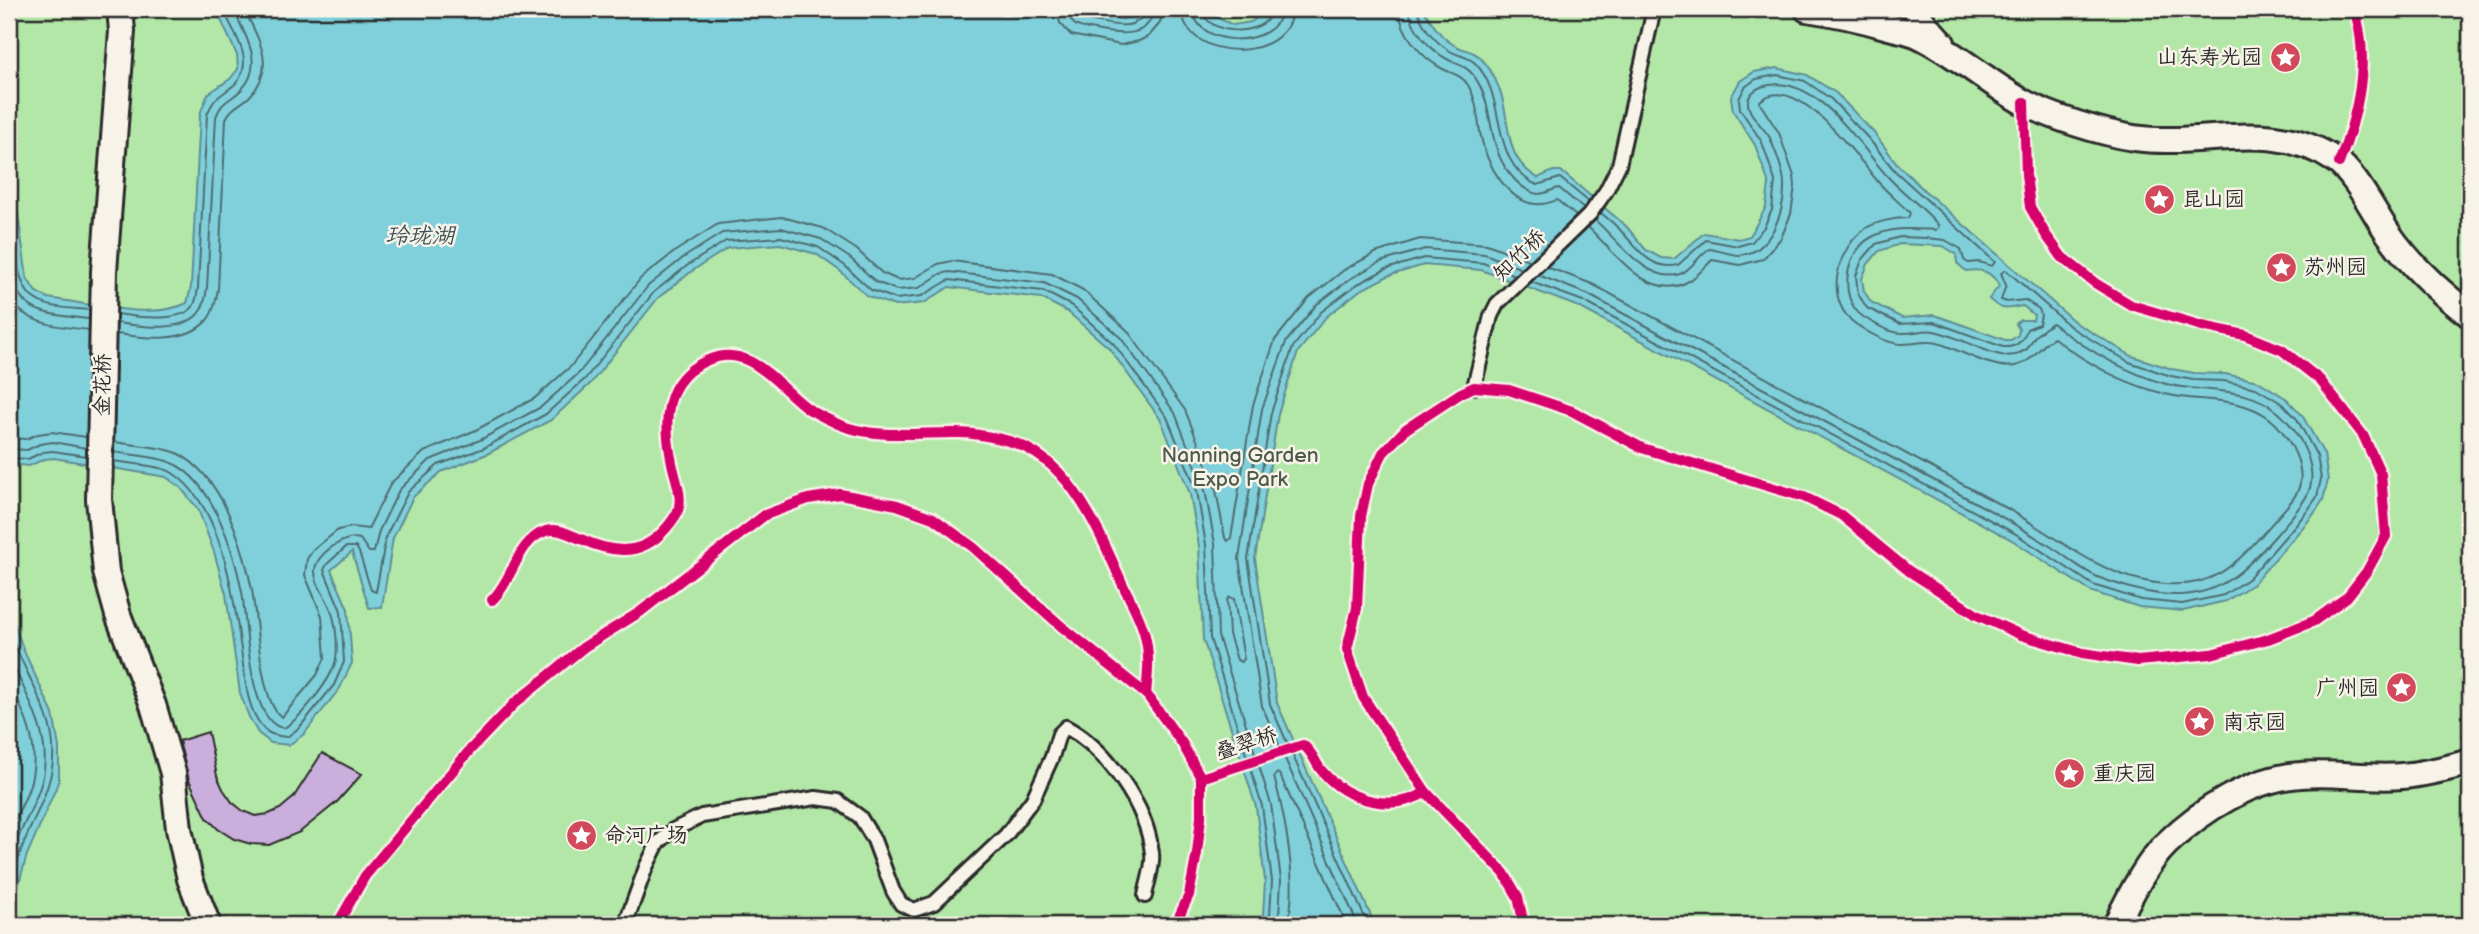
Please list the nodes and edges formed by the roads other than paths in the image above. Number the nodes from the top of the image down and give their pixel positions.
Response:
1 (120, 9) edge
2 (1654, 9) edge
3 (1807, 9) edge
4 (1916, 9) edge
5 (1952, 54) junction
6 (2470, 315) edge
7 (1474, 387) dead end
8 (2470, 762) edge
9 (1145, 896) dead end
10 (208, 925) edge
11 (625, 925) edge
12 (2116, 925) edge

1 - 10 street, 金花桥
2 - 7 lane, 知竹桥
3 - 5 street
4 - 5 street
5 - 6 street
8 - 12 street
9 - 11 lane

